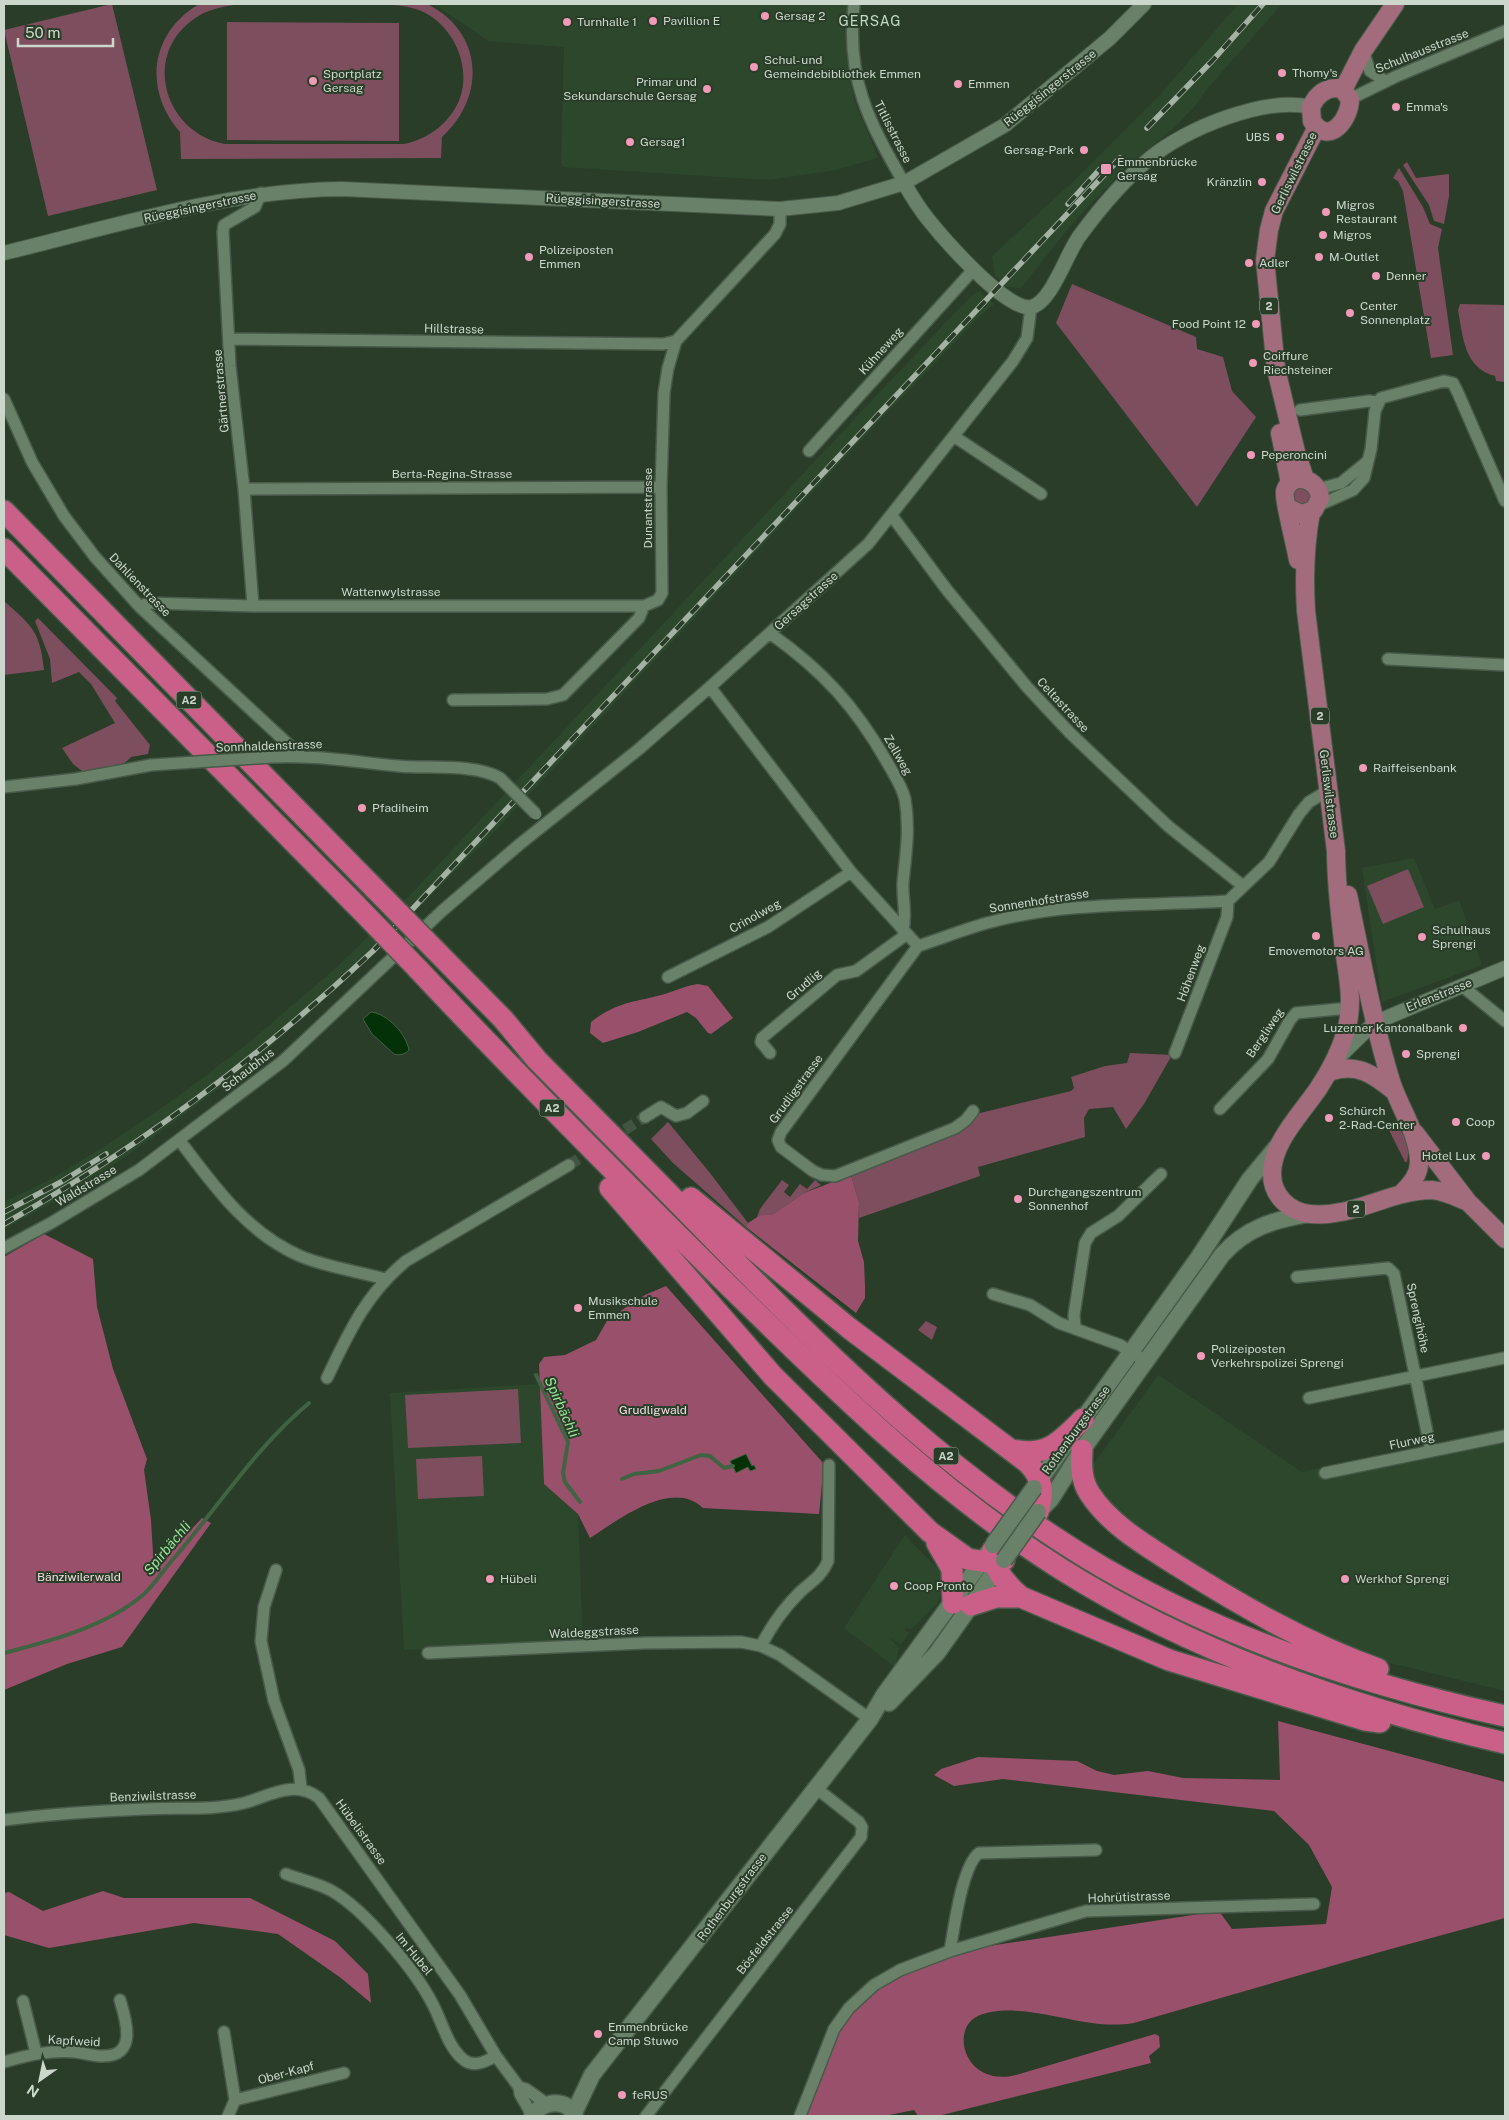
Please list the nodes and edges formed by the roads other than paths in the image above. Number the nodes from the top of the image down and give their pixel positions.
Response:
1 (854, 4) edge
2 (1144, 4) edge
3 (1395, 4) edge
4 (1505, 31) edge
5 (1363, 52) junction
6 (1384, 81) junction
7 (1346, 94) junction
8 (1311, 107) junction
9 (1317, 127) junction
10 (904, 183) junction
11 (261, 193) junction
12 (780, 210) junction
13 (4, 253) edge
14 (974, 269) junction
15 (1031, 307) junction
16 (230, 339) junction
17 (676, 341) junction
18 (4, 399) edge
19 (1377, 402) junction
20 (1300, 410) dead end
21 (954, 437) junction
22 (809, 451) dead end
23 (1369, 460) junction
24 (1304, 484) junction
25 (661, 487) junction
26 (244, 489) junction
27 (1041, 494) dead end
28 (1505, 501) edge
29 (1288, 508) junction
30 (1314, 509) junction
31 (4, 512) edge
32 (892, 516) junction
33 (4, 549) edge
34 (1304, 580) junction
35 (253, 606) junction
36 (644, 606) junction
37 (140, 607) junction
38 (771, 634) junction
39 (1388, 659) dead end
40 (1505, 665) edge
41 (710, 687) junction
42 (454, 700) dead end
43 (301, 756) junction
44 (4, 787) edge
45 (1329, 790) junction
46 (545, 824) junction
47 (520, 844) joint
48 (1336, 851) junction
49 (851, 872) junction
50 (1243, 886) junction
51 (1228, 901) junction
52 (904, 932) junction
53 (918, 946) junction
54 (1505, 968) edge
55 (668, 977) dead end
56 (1462, 986) junction
57 (1350, 1008) junction
58 (503, 1019) junction
59 (1505, 1021) edge
60 (1374, 1023) junction
61 (770, 1053) dead end
62 (1175, 1053) dead end
63 (1332, 1066) junction
64 (1394, 1091) junction
65 (703, 1101) dead end
66 (1220, 1109) dead end
67 (973, 1110) dead end
68 (645, 1117) tunnel mouth
69 (1412, 1129) junction
70 (180, 1142) junction
71 (584, 1142) junction
72 (1281, 1142) junction
73 (569, 1165) tunnel mouth
74 (1161, 1174) dead end
75 (1402, 1194) junction
76 (1468, 1202) junction
77 (1308, 1214) junction
78 (1505, 1239) edge
79 (4, 1248) edge
80 (1297, 1277) dead end
81 (385, 1278) junction
82 (993, 1294) dead end
83 (1075, 1327) junction
84 (1138, 1357) junction
85 (1504, 1358) dead end
86 (1417, 1377) junction
87 (328, 1378) dead end
88 (1309, 1398) dead end
89 (1083, 1419) junction
90 (1505, 1436) edge
91 (1012, 1450) junction
92 (1082, 1450) junction
93 (1431, 1450) junction
94 (829, 1465) dead end
95 (1325, 1473) dead end
96 (1041, 1494) junction
97 (930, 1532) junction
98 (993, 1557) junction
99 (276, 1570) dead end
100 (1021, 1597) junction
101 (962, 1604) junction
102 (761, 1646) junction
103 (428, 1654) dead end
104 (1505, 1706) edge
105 (1505, 1716) edge
106 (870, 1718) junction
107 (1465, 1733) junction
108 (1505, 1743) edge
109 (301, 1788) junction
110 (816, 1788) junction
111 (4, 1820) edge
112 (1096, 1850) dead end
113 (286, 1874) dead end
114 (1314, 1904) dead end
115 (950, 1951) junction
116 (120, 2000) dead end
117 (23, 2001) dead end
118 (224, 2032) dead end
119 (36, 2053) junction
120 (496, 2056) junction
121 (4, 2062) edge
122 (344, 2072) dead end
123 (592, 2075) junction
124 (519, 2087) junction
125 (235, 2100) junction
126 (552, 2104) junction
127 (575, 2115) edge
128 (228, 2116) edge
129 (532, 2116) edge
130 (646, 2116) edge
131 (800, 2116) edge

1 - 10 street, Titlisstrasse
2 - 10 street, Rüeggisingerstrasse
3 - 5 main road
4 - 6 street, Schulhausstrasse
5 - 6 street
5 - 7 main road
6 - 7 street, Schulhausstrasse
7 - 8 main road
7 - 9 main road
8 - 9 main road
8 - 15 street
9 - 24 main road, Gerliswilstrasse / 2
10 - 12 street, Rüeggisingerstrasse
10 - 14 street
11 - 12 street, Rüeggisingerstrasse
11 - 13 street, Rüeggisingerstrasse
11 - 16 street, Gärtnerstrasse
12 - 17 street, Dunantstrasse
14 - 15 street
14 - 22 street, Kühneweg
15 - 21 street, Gersagstrasse
16 - 17 street, Hillstrasse
16 - 26 street, Gärtnerstrasse
17 - 25 street, Dunantstrasse
18 - 37 street, Dahlienstrasse
19 - 20 street
19 - 23 street
19 - 28 street
21 - 27 street
21 - 32 street, Gersagstrasse
23 - 24 street
23 - 30 street
24 - 29 main road
24 - 30 main road
25 - 26 street, Berta-Regina-Strasse
25 - 36 street, Dunantstrasse
26 - 35 street, Gärtnerstrasse
29 - 30 main road
29 - 34 main road, Gerliswilstrasse / 2
30 - 34 main road, Gerliswilstrasse / 2
31 - 58 highway, A2, bridge
32 - 38 street, Gersagstrasse
32 - 50 street, Celtastrasse
33 - 71 highway, A2, bridge
34 - 45 main road, Gerliswilstrasse / 2
35 - 36 street, Wattenwylstrasse
35 - 37 street, Wattenwylstrasse
36 - 42 street, Dunantstrasse
37 - 43 street, Dahlienstrasse
38 - 41 street, Gersagstrasse
38 - 52 street, Zellweg
39 - 40 street
41 - 46 street, Gersagstrasse
41 - 49 street
43 - 44 street, Sonnhaldenstrasse, bridge
43 - 46 street, Sonnhaldenstrasse, bridge
45 - 48 main road, Gerliswilstrasse / 2
45 - 50 street
46 - 47 street, Gersagstrasse
47 - 70 street, Schaubhus
48 - 57 main road, Gerliswilstrasse / 2
48 - 60 main road, 2
49 - 52 street
49 - 55 street, Crinolweg
50 - 51 street
51 - 53 street, Sonnenhofstrasse
51 - 62 street, Höhenweg
52 - 53 street
52 - 61 street, Grudlig
53 - 67 street, Grudligstrasse
54 - 56 street, Erlenstrasse
56 - 59 street
56 - 60 street, Erlenstrasse
57 - 63 main road, 2
57 - 66 street, Bergliweg
58 - 91 highway
58 - 105 highway, A2
60 - 63 street
60 - 64 main road, 2
63 - 64 main road
63 - 72 main road, 2
64 - 69 main road, 2
65 - 68 street
69 - 75 main road
69 - 76 main road, 2
70 - 79 street, Waldstrasse
70 - 81 street
71 - 97 highway
71 - 107 highway, A2
72 - 77 main road, 2
72 - 84 main road, Rothenburgstrasse
73 - 81 street
74 - 83 street
75 - 76 main road, 2
75 - 77 main road, 2
76 - 78 main road, 2
77 - 84 main road, Rothenburgstrasse
80 - 86 street, Sprengihöhe
81 - 87 street
82 - 83 street
83 - 84 street
84 - 89 main road, Rothenburgstrasse
84 - 92 main road, Rothenburgstrasse
85 - 86 street
86 - 88 street
86 - 93 street, Sprengihöhe
89 - 91 highway
89 - 96 main road, Rothenburgstrasse
90 - 93 street, Flurweg
91 - 96 highway
92 - 96 main road, Rothenburgstrasse
92 - 104 highway
93 - 95 street, Flurweg
94 - 102 street
96 - 98 main road, Rothenburgstrasse, bridge
96 - 98 main road, Rothenburgstrasse, bridge
97 - 98 highway
97 - 101 highway
98 - 100 highway
98 - 101 main road, Rothenburgstrasse
99 - 109 street
100 - 101 highway
100 - 107 highway
101 - 106 main road, Rothenburgstrasse
102 - 103 street, Waldeggstrasse
102 - 106 street, Waldeggstrasse
106 - 110 main road, Rothenburgstrasse
107 - 108 highway, A2
109 - 111 street, Benziwilstrasse
109 - 120 street, Hübelistrasse
110 - 123 main road, Rothenburgstrasse
110 - 130 street, Bösfeldstrasse
112 - 115 street
113 - 120 street, Im Hubel
114 - 115 street, Hohrütistrasse
115 - 131 street, Hohrütistrasse
116 - 119 street, Kapfweid
117 - 119 street
118 - 125 street
119 - 121 street, Kapfweid
120 - 124 street, Hübelistrasse
122 - 125 street, Ober-Kapf
123 - 126 main road, Rothenburgstrasse
123 - 127 main road, Rothenburgstrasse
124 - 126 street, Hübelistrasse
124 - 129 street, Hübelistrasse
125 - 128 street
126 - 127 main road
126 - 129 main road, Rothenburgstrasse

